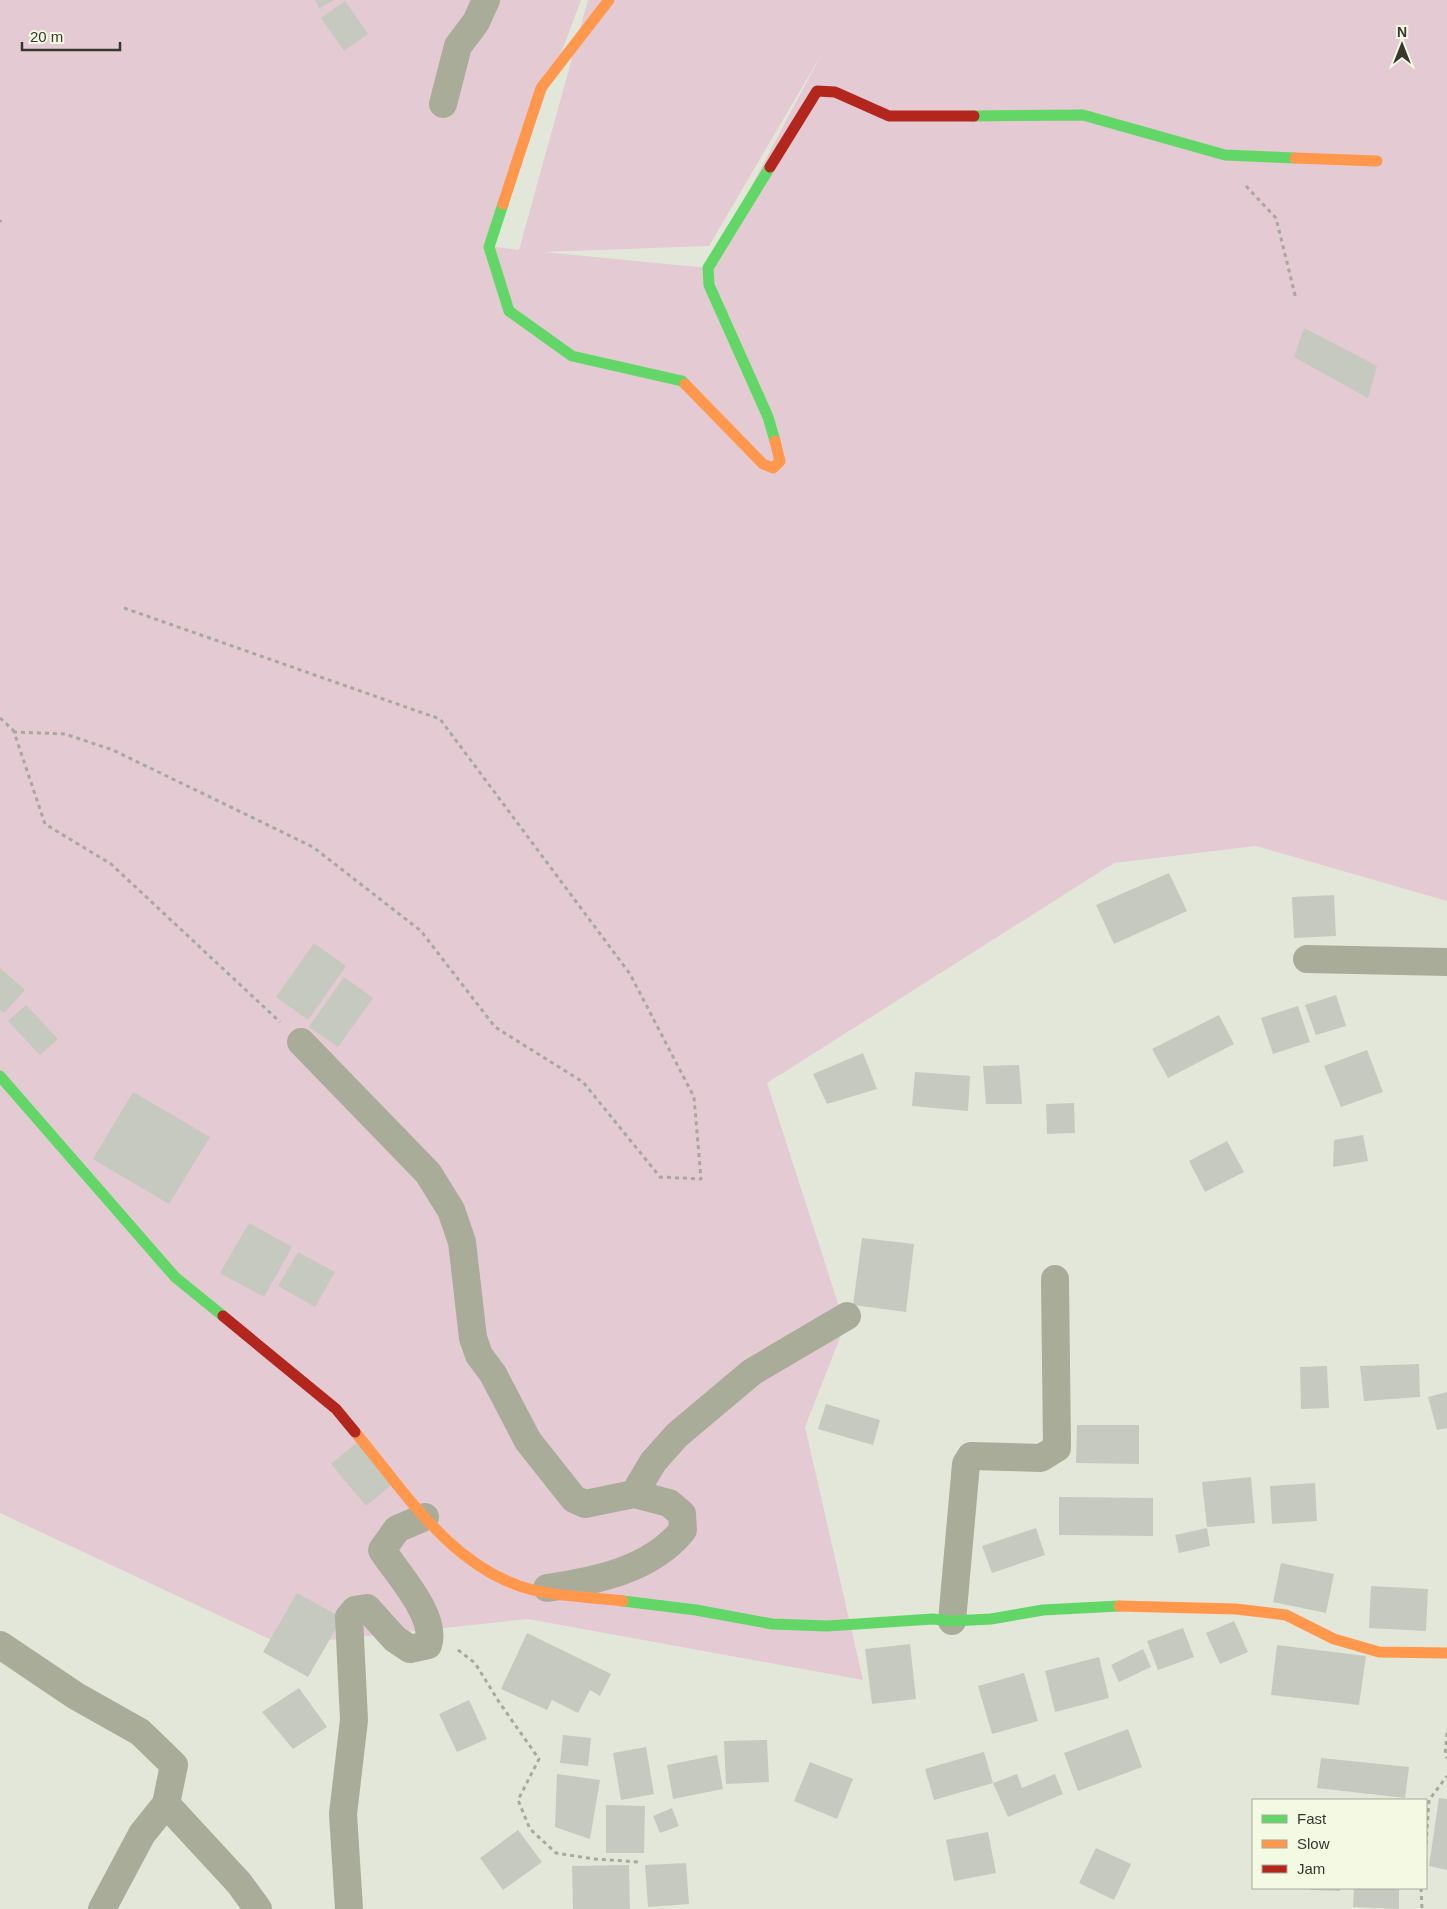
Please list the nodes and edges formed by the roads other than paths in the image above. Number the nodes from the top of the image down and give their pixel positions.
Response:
1 (486, 0) edge
2 (608, 0) edge
3 (443, 104) dead end
4 (1377, 161) dead end
5 (1307, 958) dead end
6 (1447, 962) edge
7 (301, 1042) road end
8 (0, 1076) edge
9 (1055, 1279) dead end
10 (847, 1316) dead end
11 (634, 1494) junction
12 (425, 1517) junction
13 (533, 1590) junction
14 (952, 1621) junction
15 (0, 1645) edge
16 (1447, 1653) edge
17 (166, 1804) junction
18 (102, 1909) edge
19 (258, 1909) edge
20 (349, 1909) edge

1 - 3 street
2 - 4 street
5 - 6 street
7 - 11 street
8 - 12 street
9 - 14 street
10 - 11 street
11 - 13 street
12 - 13 street
12 - 20 street
13 - 14 street
14 - 16 street
15 - 17 street
17 - 18 street
17 - 19 street

